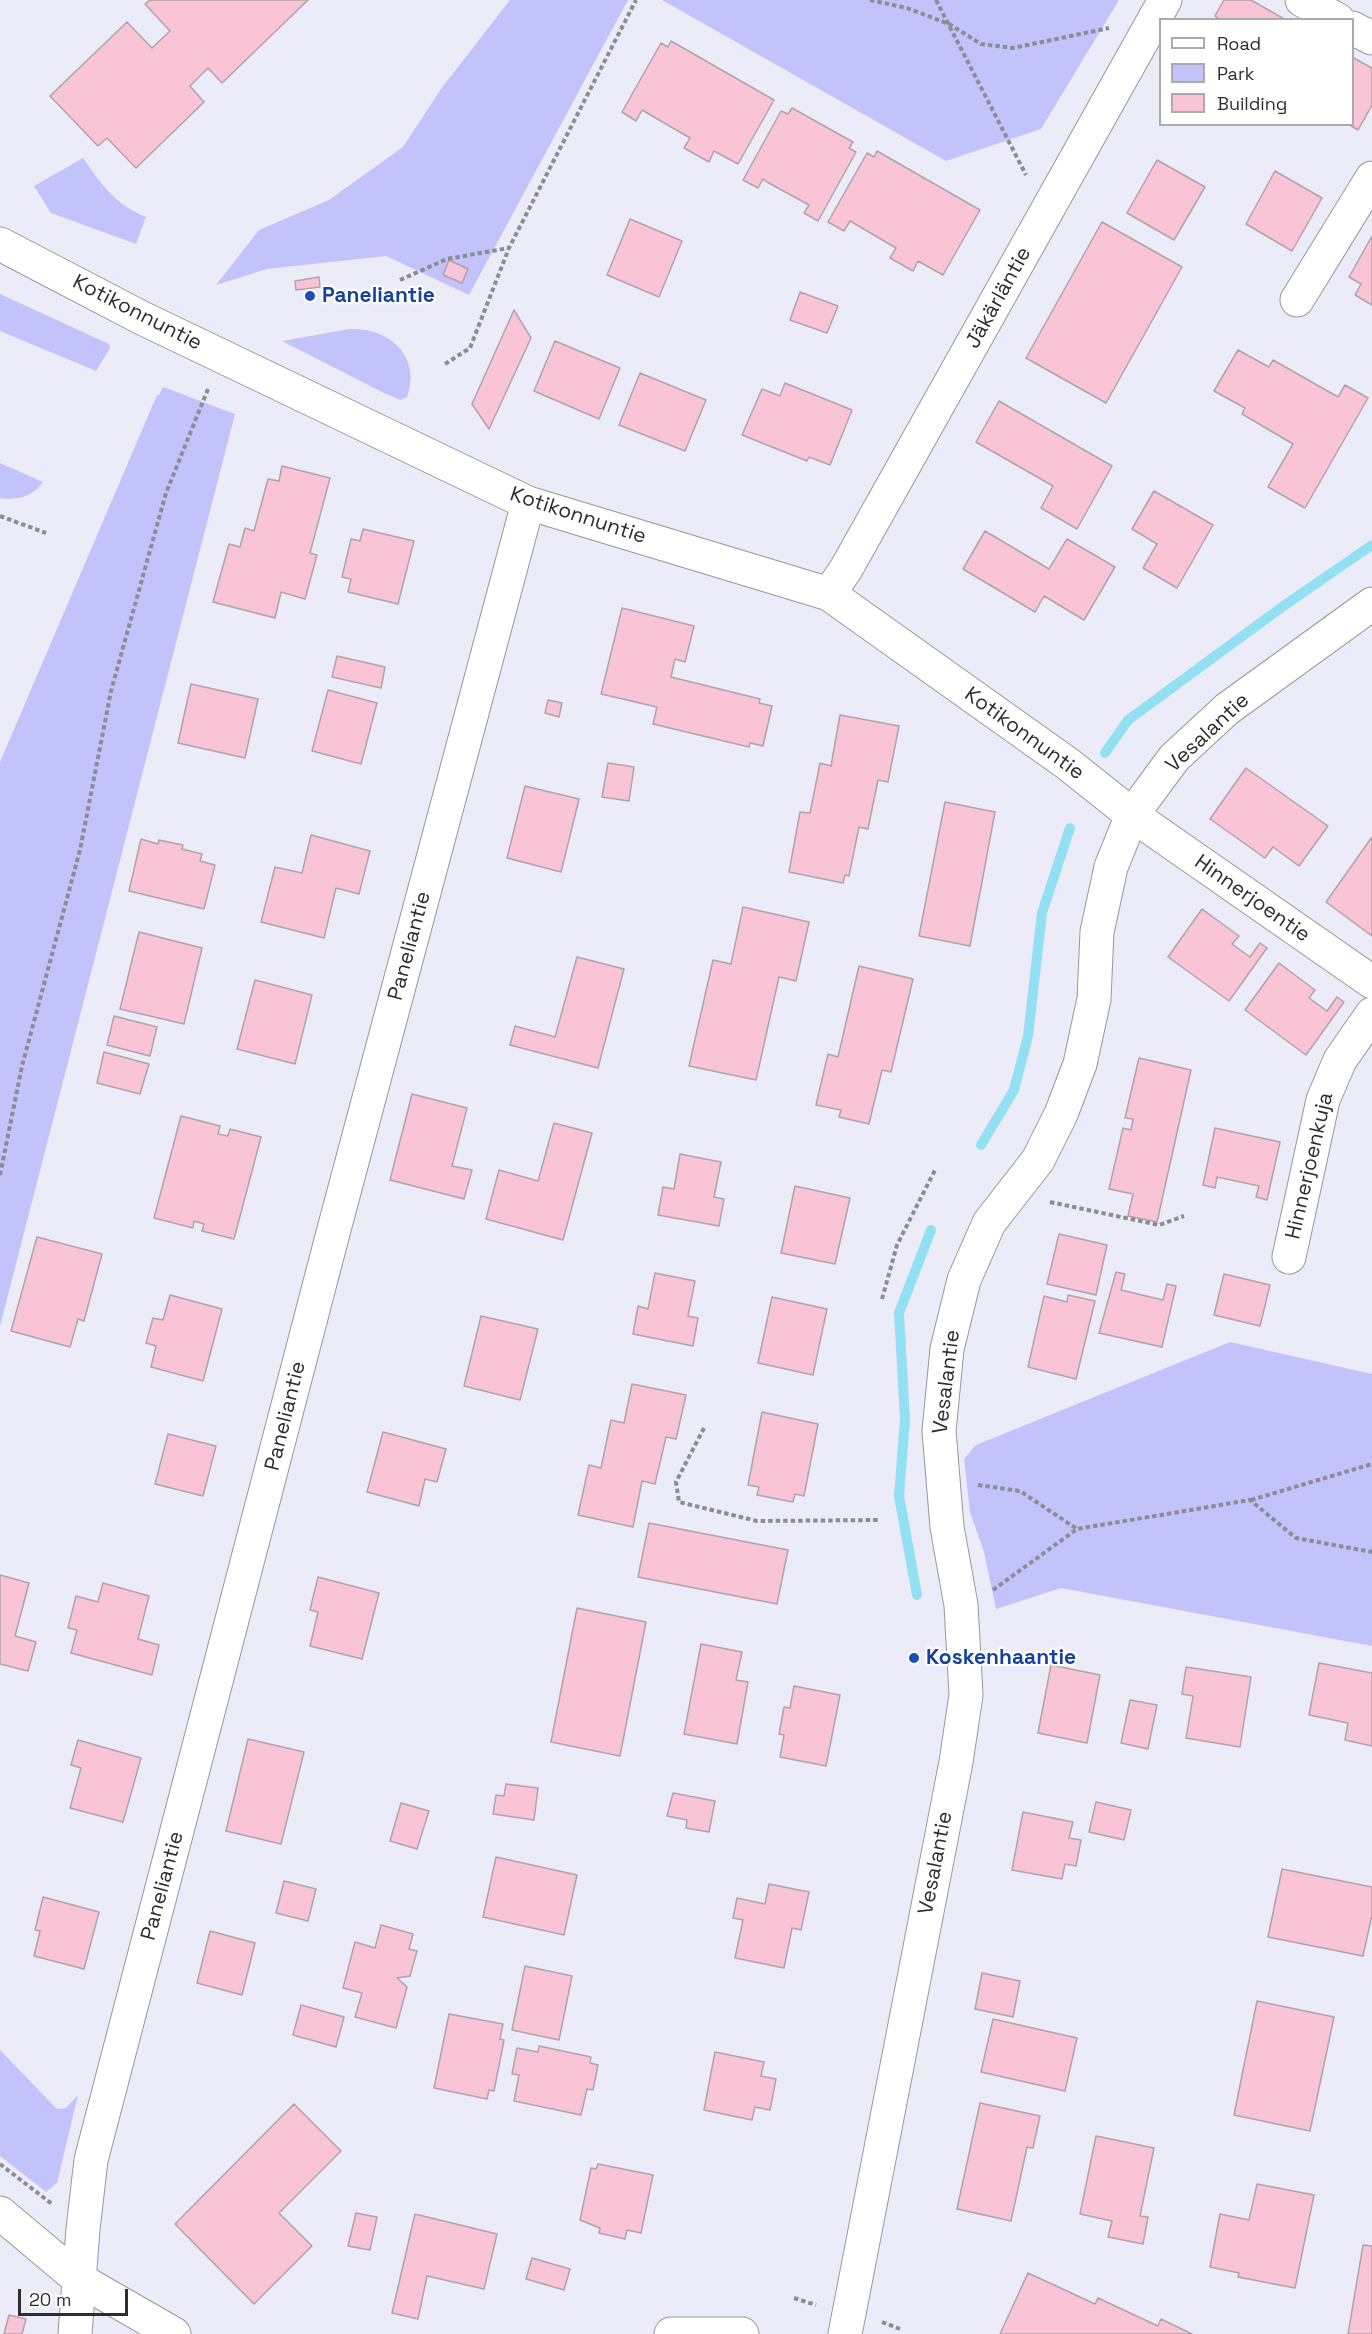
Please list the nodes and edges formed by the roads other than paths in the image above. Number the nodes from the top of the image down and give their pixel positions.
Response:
1 (1165, 0) edge
2 (1302, 0) edge
3 (1334, 18) edge
4 (1354, 29) edge
5 (1372, 38) edge
6 (1372, 178) edge
7 (0, 244) edge
8 (1297, 300) dead end
9 (528, 503) junction
10 (829, 594) junction
11 (1372, 604) edge
12 (1132, 815) junction
13 (1372, 982) edge
14 (1372, 1014) edge
15 (1289, 1257) dead end
16 (0, 2213) edge
17 (80, 2280) junction
18 (75, 2334) edge
19 (174, 2334) edge
20 (671, 2334) edge
21 (742, 2334) edge
22 (845, 2334) edge

1 - 10 street, Jäkärläntie
2 - 3 street
4 - 5 street
6 - 8 street
7 - 9 street, Kotikonnuntie
9 - 10 street, Kotikonnuntie
9 - 17 street, Paneliantie
10 - 12 street, Kotikonnuntie
11 - 12 street, Vesalantie
12 - 13 street, Hinnerjoentie
12 - 22 street, Vesalantie
14 - 15 street, Hinnerjoenkuja
16 - 17 street
17 - 18 street, Paneliantie
17 - 19 street
20 - 21 street

